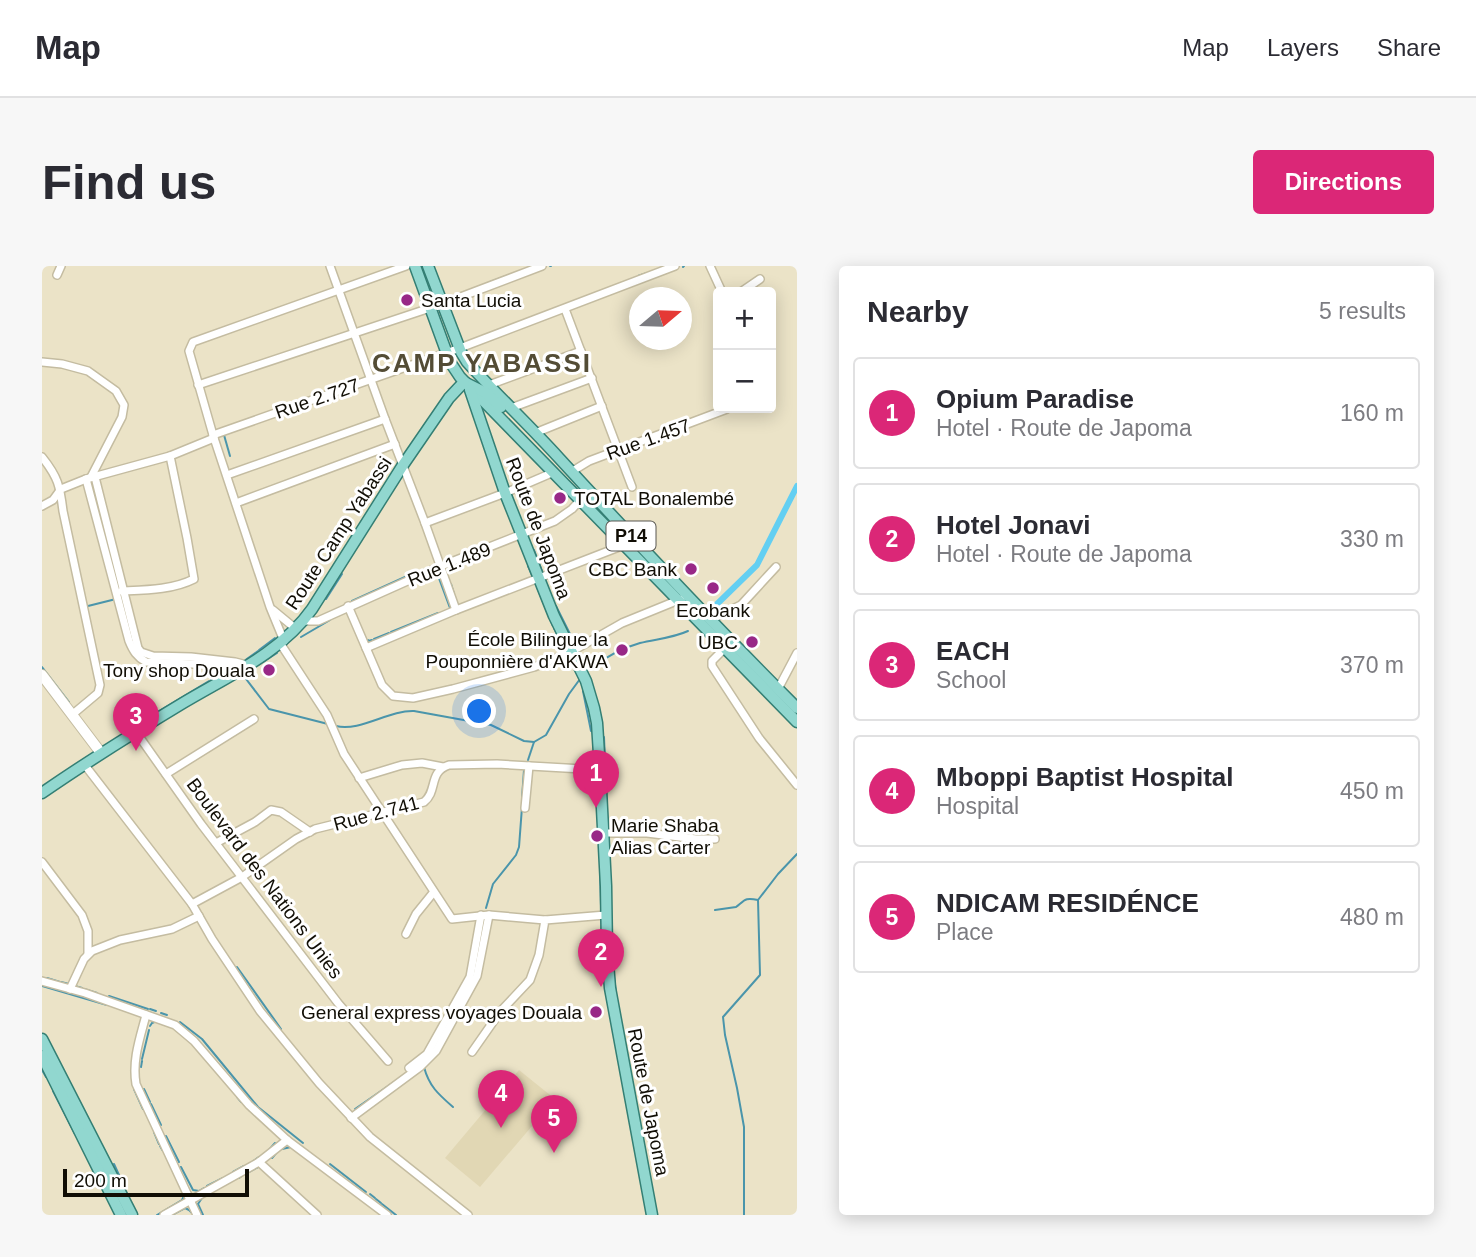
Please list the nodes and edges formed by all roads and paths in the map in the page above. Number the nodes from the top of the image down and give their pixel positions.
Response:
1 (61, 266) edge
2 (330, 266) edge
3 (406, 266) edge
4 (415, 266) edge
5 (428, 266) edge
6 (542, 266) edge
7 (675, 266) edge
8 (710, 266) edge
9 (57, 275) dead end
10 (760, 279) dead end
11 (720, 287) edge
12 (748, 287) edge
13 (339, 290) junction
14 (442, 304) junction
15 (430, 308) junction
16 (565, 309) junction
17 (355, 333) junction
18 (460, 348) junction
19 (582, 351) junction
20 (447, 352) junction
21 (42, 362) edge
22 (592, 378) junction
23 (371, 379) junction
24 (198, 385) junction
25 (489, 385) junction
26 (467, 386) junction
27 (603, 407) junction
28 (511, 408) junction
29 (716, 413) edge
30 (385, 419) junction
31 (535, 433) junction
32 (214, 436) junction
33 (395, 444) junction
34 (618, 450) junction
35 (170, 456) junction
36 (42, 457) edge
37 (403, 465) junction
38 (554, 472) junction
39 (571, 472) junction
40 (227, 475) junction
41 (90, 478) junction
42 (632, 486) dead end
43 (61, 489) junction
44 (505, 493) junction
45 (585, 496) junction
46 (236, 503) junction
47 (42, 506) edge
48 (425, 523) junction
49 (522, 534) junction
50 (624, 545) junction
51 (440, 566) junction
52 (776, 567) dead end
53 (539, 578) junction
54 (122, 591) junction
55 (682, 598) junction
56 (348, 606) junction
57 (270, 607) junction
58 (456, 610) junction
59 (710, 620) junction
60 (299, 625) junction
61 (282, 642) junction
62 (366, 648) junction
63 (724, 649) junction
64 (571, 652) junction
65 (797, 653) edge
66 (239, 670) junction
67 (42, 674) edge
68 (778, 689) junction
69 (797, 708) edge
70 (73, 714) junction
71 (254, 719) dead end
72 (797, 722) edge
73 (136, 732) junction
74 (101, 753) junction
75 (84, 764) junction
76 (529, 766) junction
77 (443, 767) junction
78 (600, 770) junction
79 (166, 774) junction
80 (359, 778) junction
81 (797, 785) edge
82 (42, 793) edge
83 (525, 808) dead end
84 (382, 812) junction
85 (310, 832) junction
86 (603, 833) junction
87 (715, 839) dead end
88 (216, 843) junction
89 (42, 862) edge
90 (242, 877) junction
91 (433, 893) junction
92 (192, 904) junction
93 (485, 915) junction
94 (606, 915) junction
95 (200, 916) junction
96 (545, 920) junction
97 (406, 934) dead end
98 (88, 954) junction
99 (42, 981) edge
100 (70, 989) junction
101 (146, 1015) junction
102 (42, 1039) edge
103 (472, 1052) dead end
104 (42, 1056) edge
105 (388, 1061) dead end
106 (410, 1068) dead end
107 (351, 1118) junction
108 (287, 1140) junction
109 (259, 1162) junction
110 (189, 1200) junction
111 (121, 1215) edge
112 (132, 1215) edge
113 (163, 1215) edge
114 (197, 1215) edge
115 (317, 1215) edge
116 (387, 1215) edge
117 (468, 1215) edge
118 (652, 1215) edge

1 - 9 street
2 - 13 street
3 - 13 street
4 - 15 main road, P14
5 - 14 main road, P14
6 - 14 street
7 - 16 street, Rue 2.727
8 - 11 street
10 - 12 street
13 - 17 street
13 - 24 street
14 - 18 main road, P14
15 - 17 street
15 - 20 main road, P14
16 - 18 street, Rue 2.727
16 - 19 street
17 - 23 street
17 - 24 street
18 - 20 street, Rue 2.727
18 - 25 main road, P14
19 - 22 street
19 - 25 street
20 - 23 street, Rue 2.727
20 - 26 main road, P14
21 - 41 street
22 - 27 street
22 - 28 street
23 - 30 street
23 - 32 street, Rue 2.727
24 - 32 street
25 - 28 main road, P14
26 - 37 main road, Route Camp Yabassi
26 - 38 main road, P14
26 - 39 main road
26 - 44 main road, Route de Japoma
27 - 31 street
27 - 34 street
28 - 31 main road, P14
29 - 34 street, Rue 1.457
30 - 33 street
30 - 40 street
31 - 39 main road, P14
32 - 35 street, Rue 2.727
32 - 40 street
33 - 37 street
33 - 46 street
34 - 39 street, Rue 1.457
34 - 42 street
35 - 41 street, Rue 2.727
35 - 54 street
36 - 43 street
37 - 48 street
37 - 60 main road, Route Camp Yabassi
38 - 44 street
38 - 45 main road, P14
39 - 45 main road, P14
40 - 46 street
41 - 43 street, Rue 2.727
41 - 54 street
41 - 66 street
43 - 47 street
43 - 70 street
44 - 48 street
44 - 49 main road, Route de Japoma
45 - 49 street, Rue 1.489
45 - 50 main road, P14
45 - 55 main road, P14
46 - 57 street
48 - 51 street
49 - 51 street, Rue 1.489
49 - 53 main road, Route de Japoma
50 - 53 street
50 - 55 main road, P14
51 - 56 street, Rue 1.489
51 - 58 street
52 - 59 street
53 - 58 street
53 - 64 main road, Route de Japoma
54 - 66 street
55 - 59 main road, P14
55 - 63 main road, P14
55 - 64 street
56 - 60 street, Rue 1.489
56 - 62 street
57 - 60 street
57 - 61 street
58 - 62 street
59 - 68 main road, P14
60 - 61 main road, Route Camp Yabassi
61 - 66 main road, Route Camp Yabassi
61 - 80 street
62 - 64 street
63 - 72 main road, P14
63 - 81 street
64 - 78 main road, Route de Japoma
65 - 68 street
66 - 73 main road, Route Camp Yabassi
67 - 70 street
68 - 69 main road, P14
70 - 74 street
71 - 79 street
73 - 74 main road, Route Camp Yabassi
73 - 79 street, Boulevard des Nations Unies
74 - 75 main road, Route Camp Yabassi
75 - 82 main road, Route Camp Yabassi
75 - 92 street
76 - 77 street
76 - 78 street
76 - 83 street
77 - 80 street
77 - 84 street, Rue 2.741
78 - 86 main road, Route de Japoma
79 - 88 street, Boulevard des Nations Unies
80 - 84 street
84 - 85 street, Rue 2.741
84 - 91 street
85 - 88 street
85 - 90 street, Rue 2.741
86 - 87 street
86 - 94 main road, Route de Japoma
88 - 90 street, Boulevard des Nations Unies
89 - 98 street
90 - 92 street, Rue 2.741
90 - 105 street, Boulevard des Nations Unies
91 - 93 street
91 - 97 street
92 - 95 street
93 - 96 street
93 - 106 street
93 - 107 street
94 - 96 street
94 - 118 main road, Route de Japoma
95 - 98 street
95 - 107 street
96 - 103 street
98 - 100 street
99 - 100 street
100 - 101 street
101 - 108 street
101 - 110 street
102 - 112 main road
104 - 111 main road
107 - 117 street
108 - 109 street
108 - 116 street
109 - 110 street
109 - 115 street
110 - 113 street
110 - 114 street

